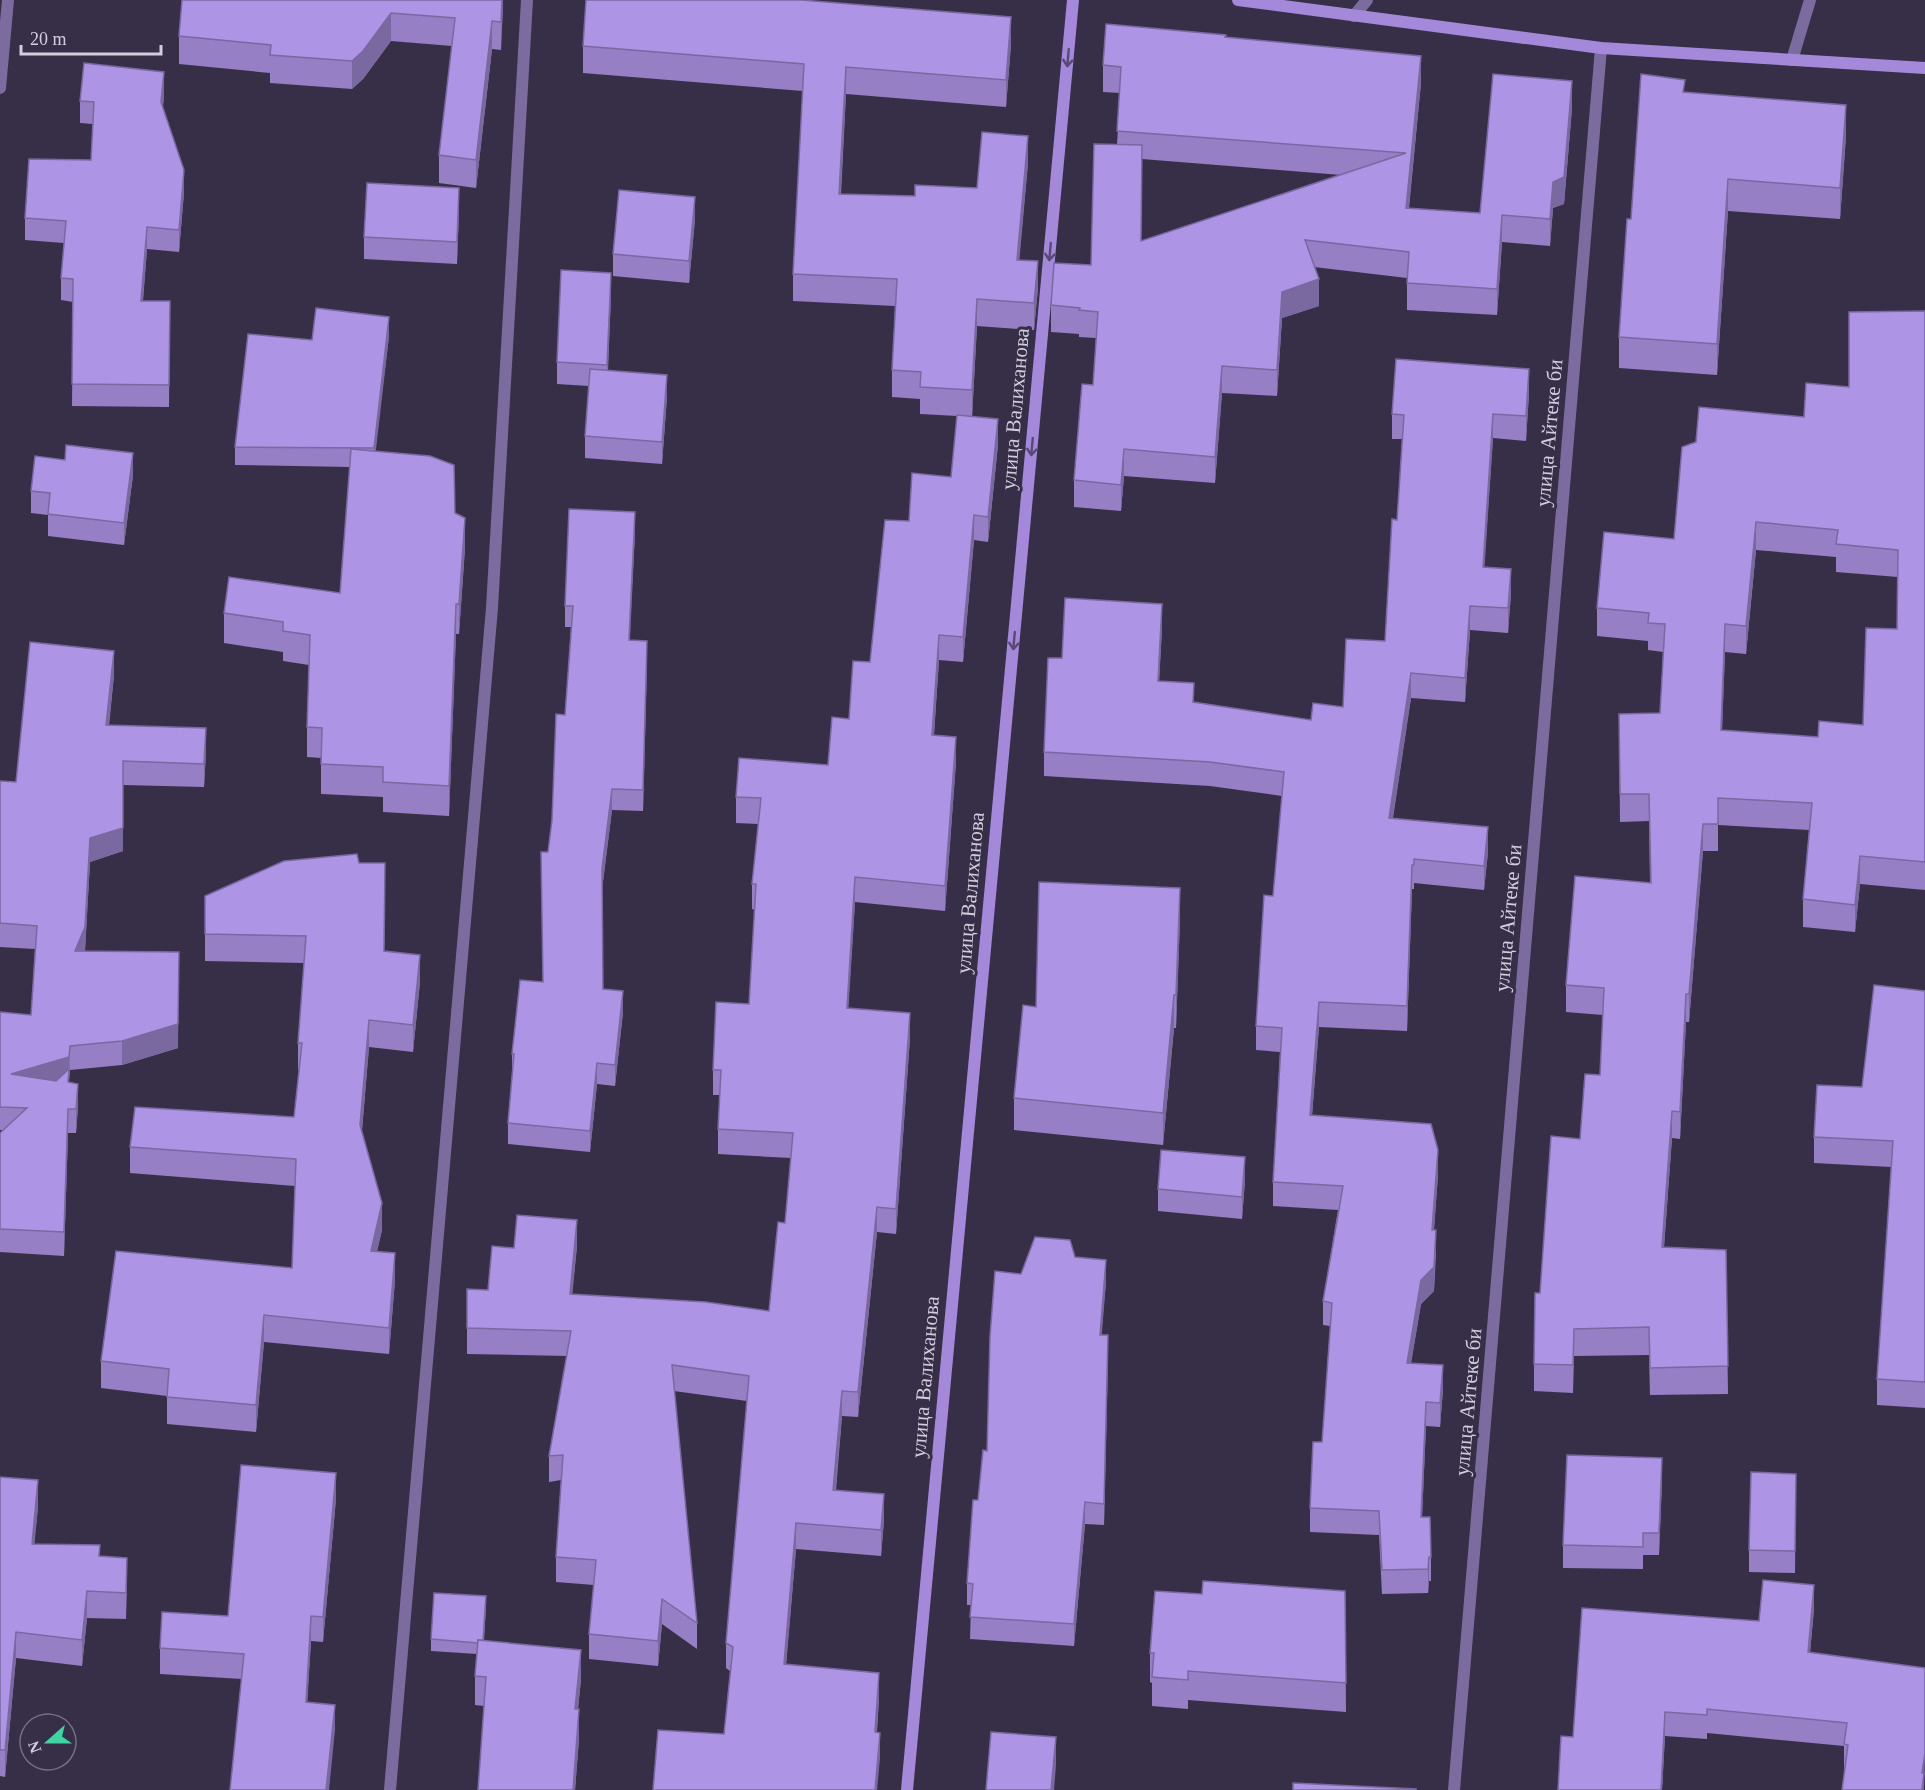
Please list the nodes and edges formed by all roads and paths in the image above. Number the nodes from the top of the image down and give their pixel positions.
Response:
1 (8, 0) edge
2 (527, 0) edge
3 (1073, 0) edge
4 (1238, 0) edge
5 (1367, 0) edge
6 (1810, 0) edge
7 (1281, 3) edge
8 (1354, 16) junction
9 (1601, 48) junction
10 (1792, 60) junction
11 (1925, 68) edge
12 (0, 88) edge
13 (390, 1790) edge
14 (907, 1790) edge
15 (1454, 1790) edge

1 - 12 street
2 - 13 street
3 -> 14 street, улица Валиханова
4 - 7 street
5 - 8 street
6 - 10 street
7 - 8 street
8 - 9 street
9 - 10 street
9 - 15 street, улица Айтеке би
10 - 11 street

